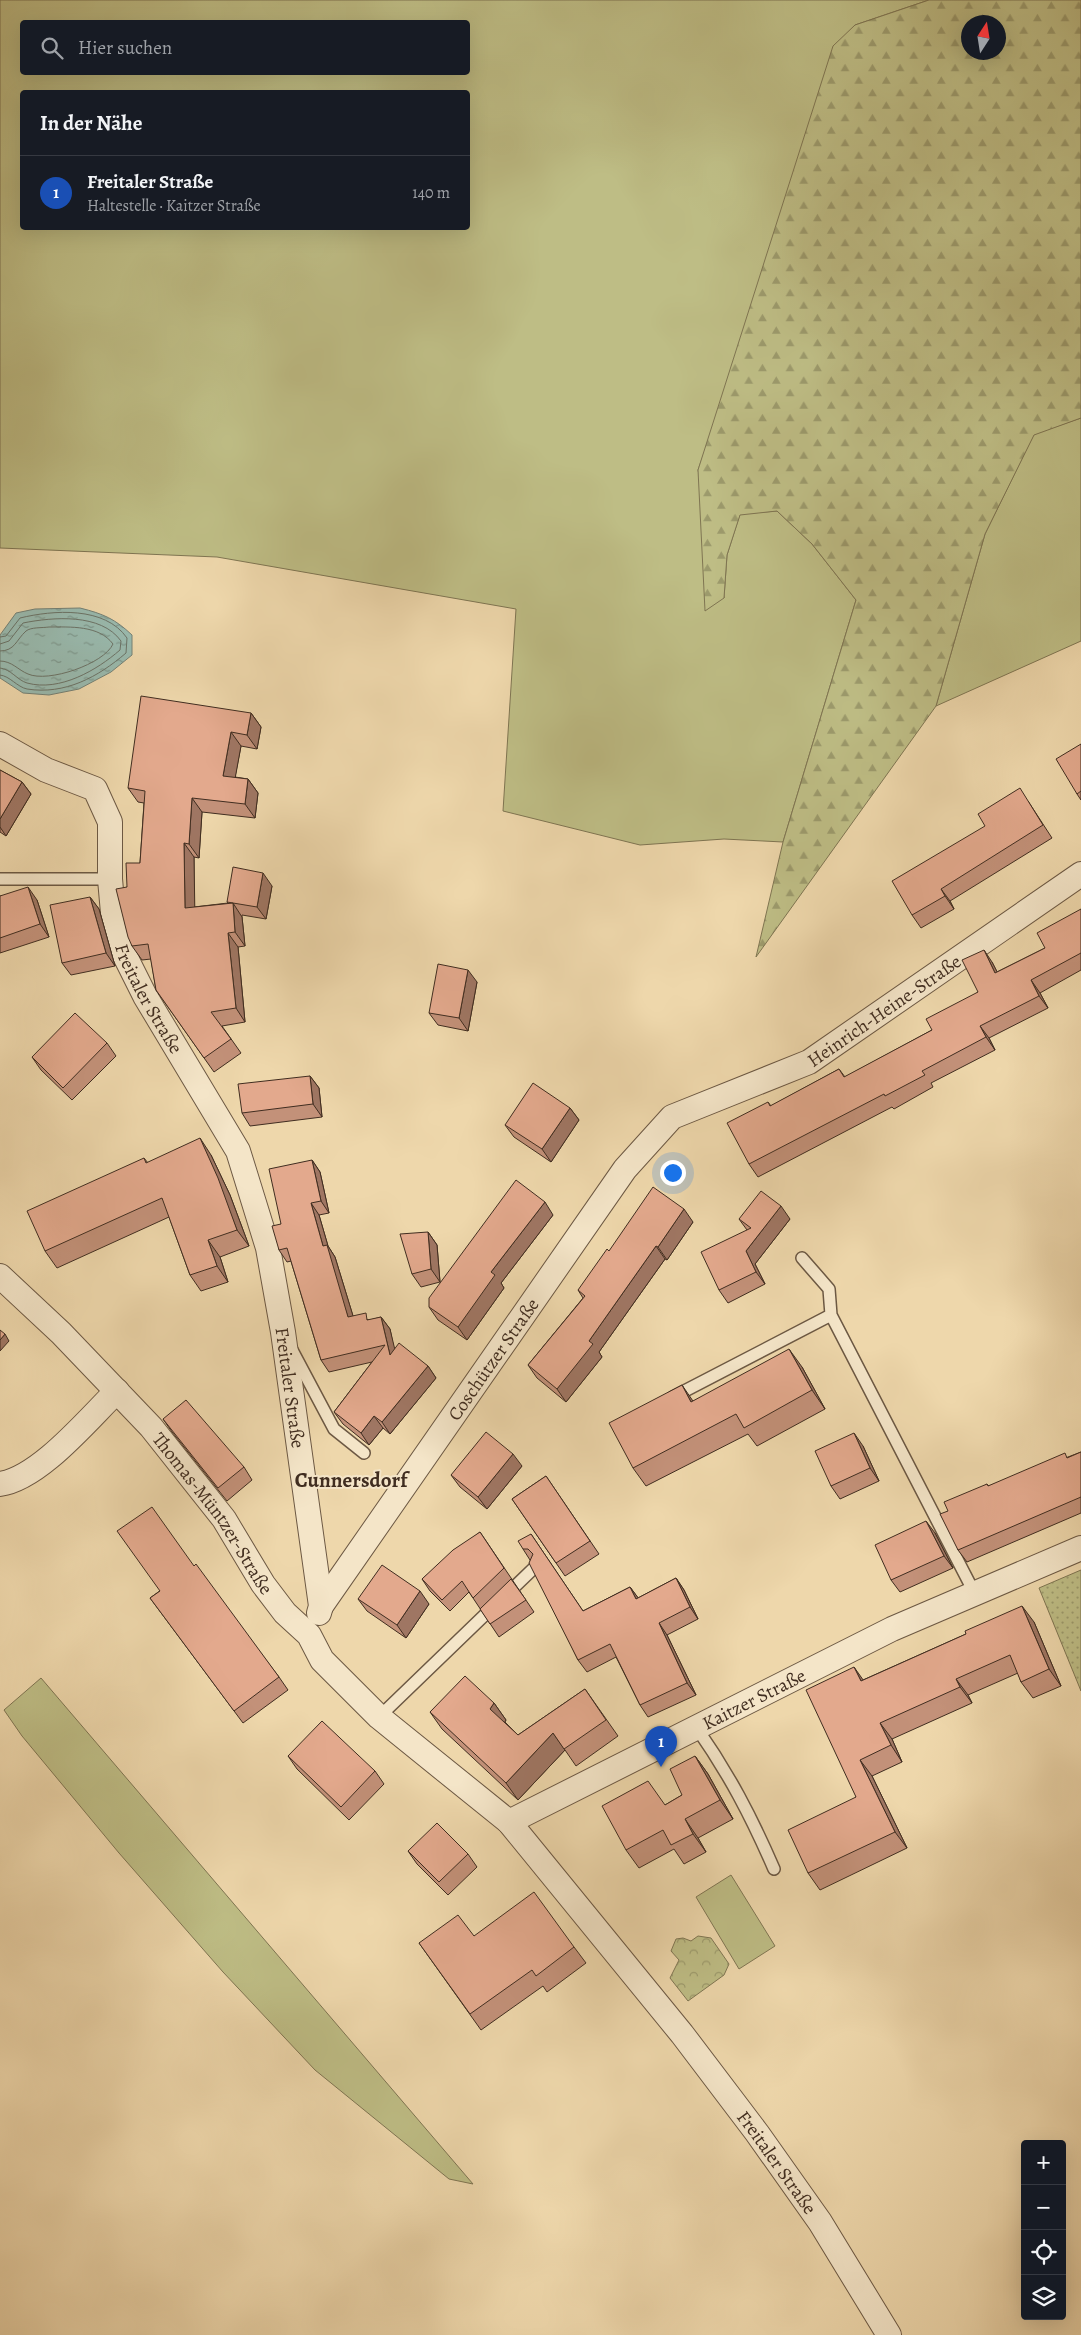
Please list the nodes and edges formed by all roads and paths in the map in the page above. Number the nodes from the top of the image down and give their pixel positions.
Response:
1 (0, 744) edge
2 (1081, 874) edge
3 (0, 879) edge
4 (110, 879) junction
5 (672, 1117) joint
6 (802, 1258) dead end
7 (0, 1276) edge
8 (831, 1314) junction
9 (283, 1332) junction
10 (117, 1391) junction
11 (664, 1401) edge
12 (364, 1453) dead end
13 (0, 1484) edge
14 (1081, 1548) edge
15 (534, 1568) edge
16 (975, 1594) junction
17 (322, 1606) junction
18 (309, 1635) junction
19 (380, 1717) junction
20 (696, 1727) junction
21 (509, 1822) junction
22 (774, 1869) dead end
23 (889, 2335) edge

1 - 4 street, Freitaler Straße
2 - 5 street, Heinrich-Heine-Straße
3 - 4 lane
4 - 9 street, Freitaler Straße
5 - 17 street, Coschützer Straße
6 - 8 lane
7 - 10 street, Thomas-Müntzer-Straße
8 - 11 lane
8 - 16 lane
9 - 12 lane
9 - 17 street, Freitaler Straße
10 - 13 street
10 - 18 street, Thomas-Müntzer-Straße
14 - 16 street, Kaitzer Straße
15 - 19 lane
16 - 20 street, Kaitzer Straße
17 - 18 street
18 - 19 street, Freitaler Straße
19 - 21 street, Freitaler Straße
20 - 21 street, Kaitzer Straße
20 - 22 lane
21 - 23 street, Freitaler Straße

